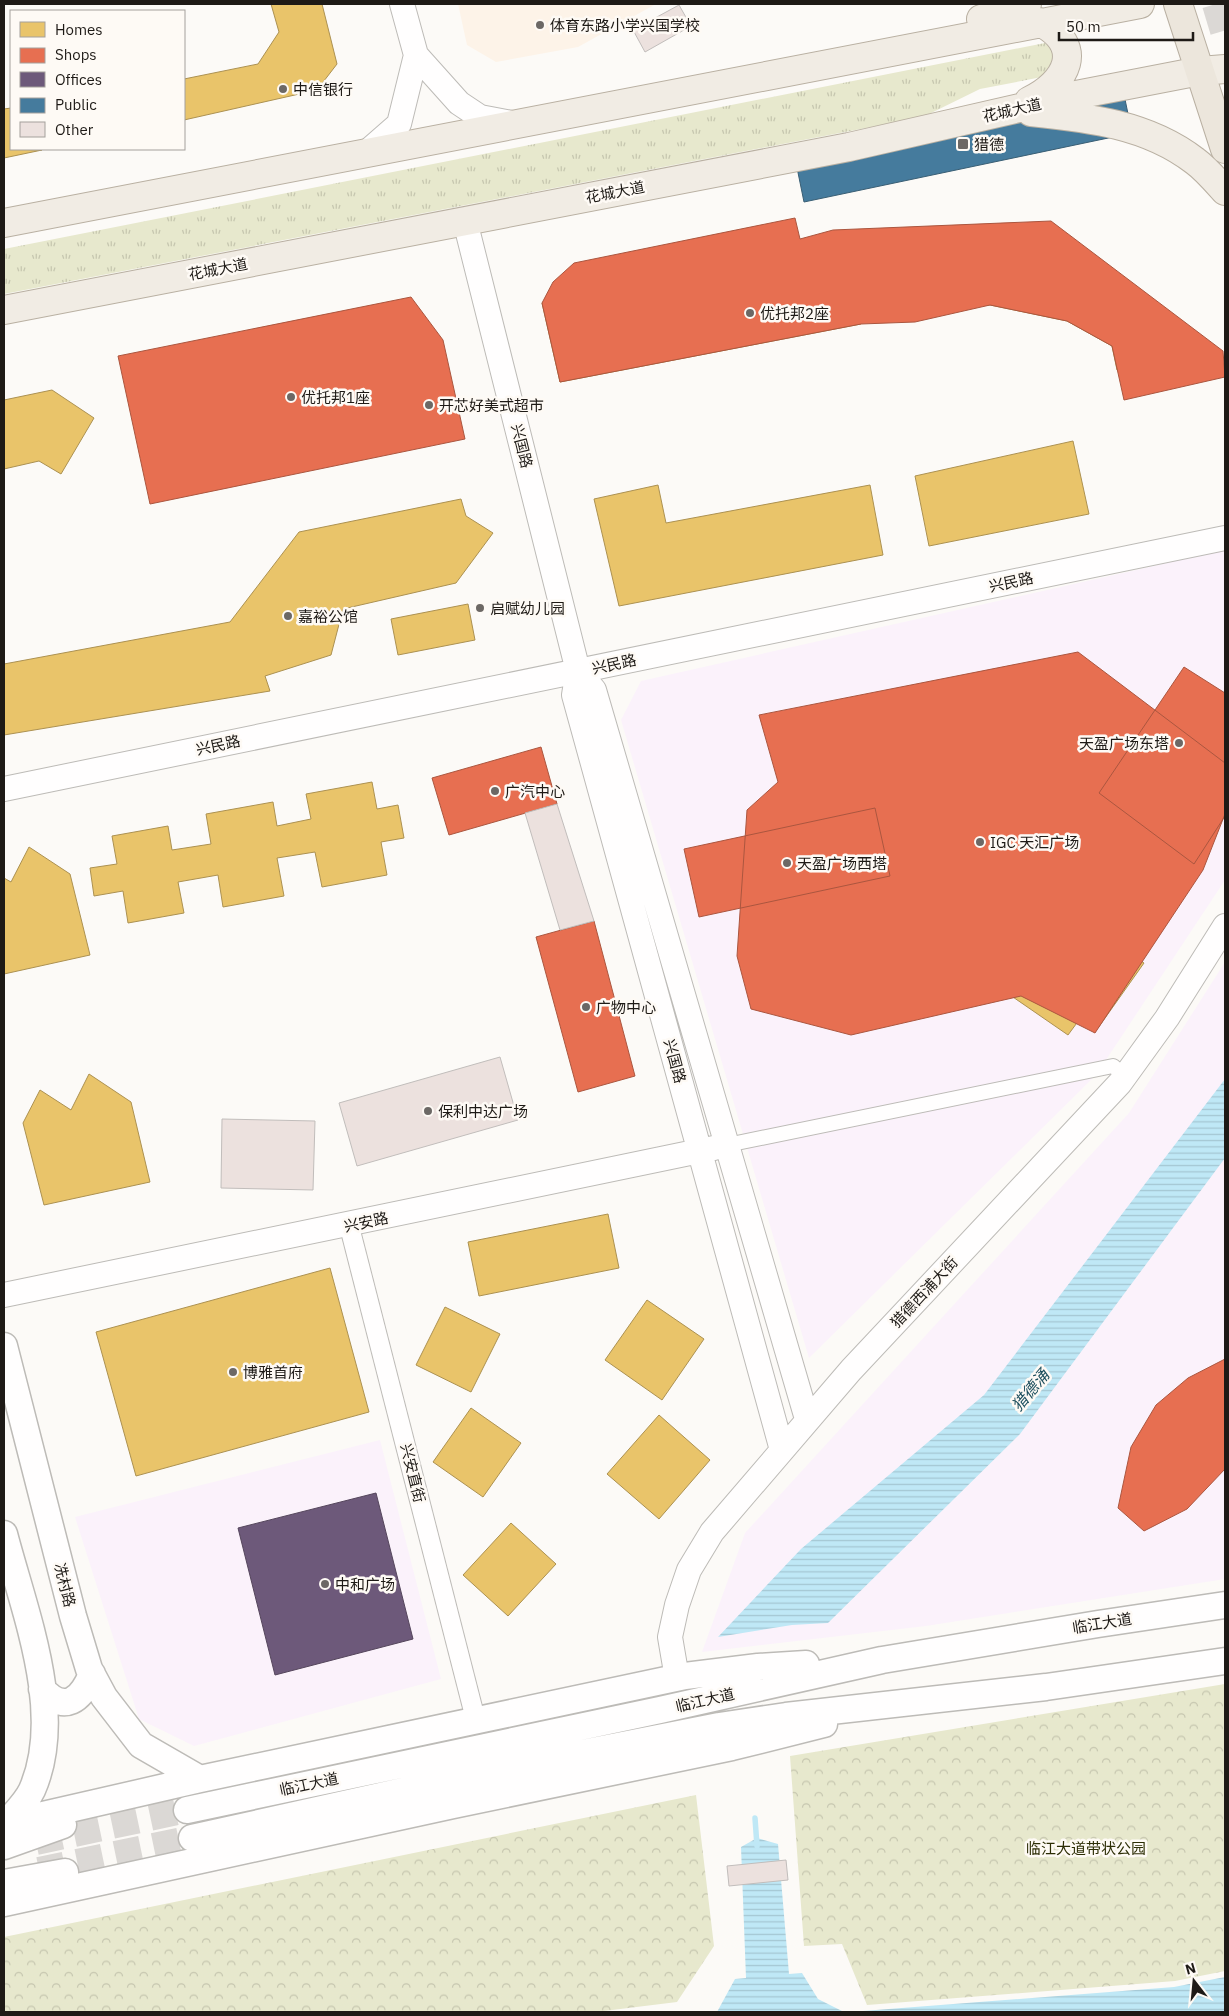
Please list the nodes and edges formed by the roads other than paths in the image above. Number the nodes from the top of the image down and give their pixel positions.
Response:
1 (402, 4) edge
2 (1140, 4) edge
3 (1178, 4) edge
4 (1033, 13) edge
5 (416, 55) junction
6 (1212, 70) edge
7 (1010, 110) junction
8 (514, 124) junction
9 (1225, 149) edge
10 (367, 152) junction
11 (1225, 191) edge
12 (465, 221) junction
13 (4, 222) edge
14 (4, 310) edge
15 (1225, 538) edge
16 (578, 671) junction
17 (4, 789) edge
18 (1225, 926) edge
19 (1126, 1076) junction
20 (727, 1145) junction
21 (700, 1152) junction
22 (349, 1226) junction
23 (4, 1295) edge
24 (4, 1346) edge
25 (807, 1419) junction
26 (782, 1450) junction
27 (4, 1534) edge
28 (1225, 1605) edge
29 (882, 1660) junction
30 (1225, 1661) edge
31 (92, 1674) junction
32 (677, 1678) junction
33 (42, 1689) junction
34 (476, 1720) junction
35 (200, 1779) junction
36 (187, 1810) tunnel mouth
37 (4, 1830) edge
38 (194, 1850) junction
39 (4, 1883) edge
40 (4, 1903) edge

1 - 5 street
2 - 4 main road
3 - 6 highway
4 - 7 main road
4 - 8 main road
5 - 8 street
5 - 10 street
6 - 7 main road, 花城大道
6 - 9 highway
7 - 11 main road
7 - 12 main road, 花城大道
8 - 10 main road
10 - 13 main road
12 - 14 main road, 花城大道
12 - 16 street, 兴国路
15 - 16 street, 兴民路
16 - 17 street, 兴民路
16 - 20 street, 兴国路
16 - 21 street, 兴国路
18 - 19 street, 猎德西浦大街
19 - 20 street
19 - 25 street, 猎德西浦大街
20 - 21 street, 兴安路
20 - 25 street, 兴国路
21 - 22 street, 兴安路
21 - 26 street, 兴国路
22 - 23 street, 兴安路
22 - 34 street, 兴安直街
24 - 31 main road, 冼村路
25 - 26 street, 猎德西浦大街
26 - 32 street, 猎德西浦大街
27 - 33 main road
28 - 29 main road, 临江大道
29 - 32 main road
29 - 36 main road, 临江大道
30 - 38 main road, 临江大道
31 - 33 main road
31 - 35 main road, 冼村路
32 - 34 main road
33 - 37 main road
34 - 35 main road
35 - 37 main road
38 - 39 main road
38 - 40 main road

